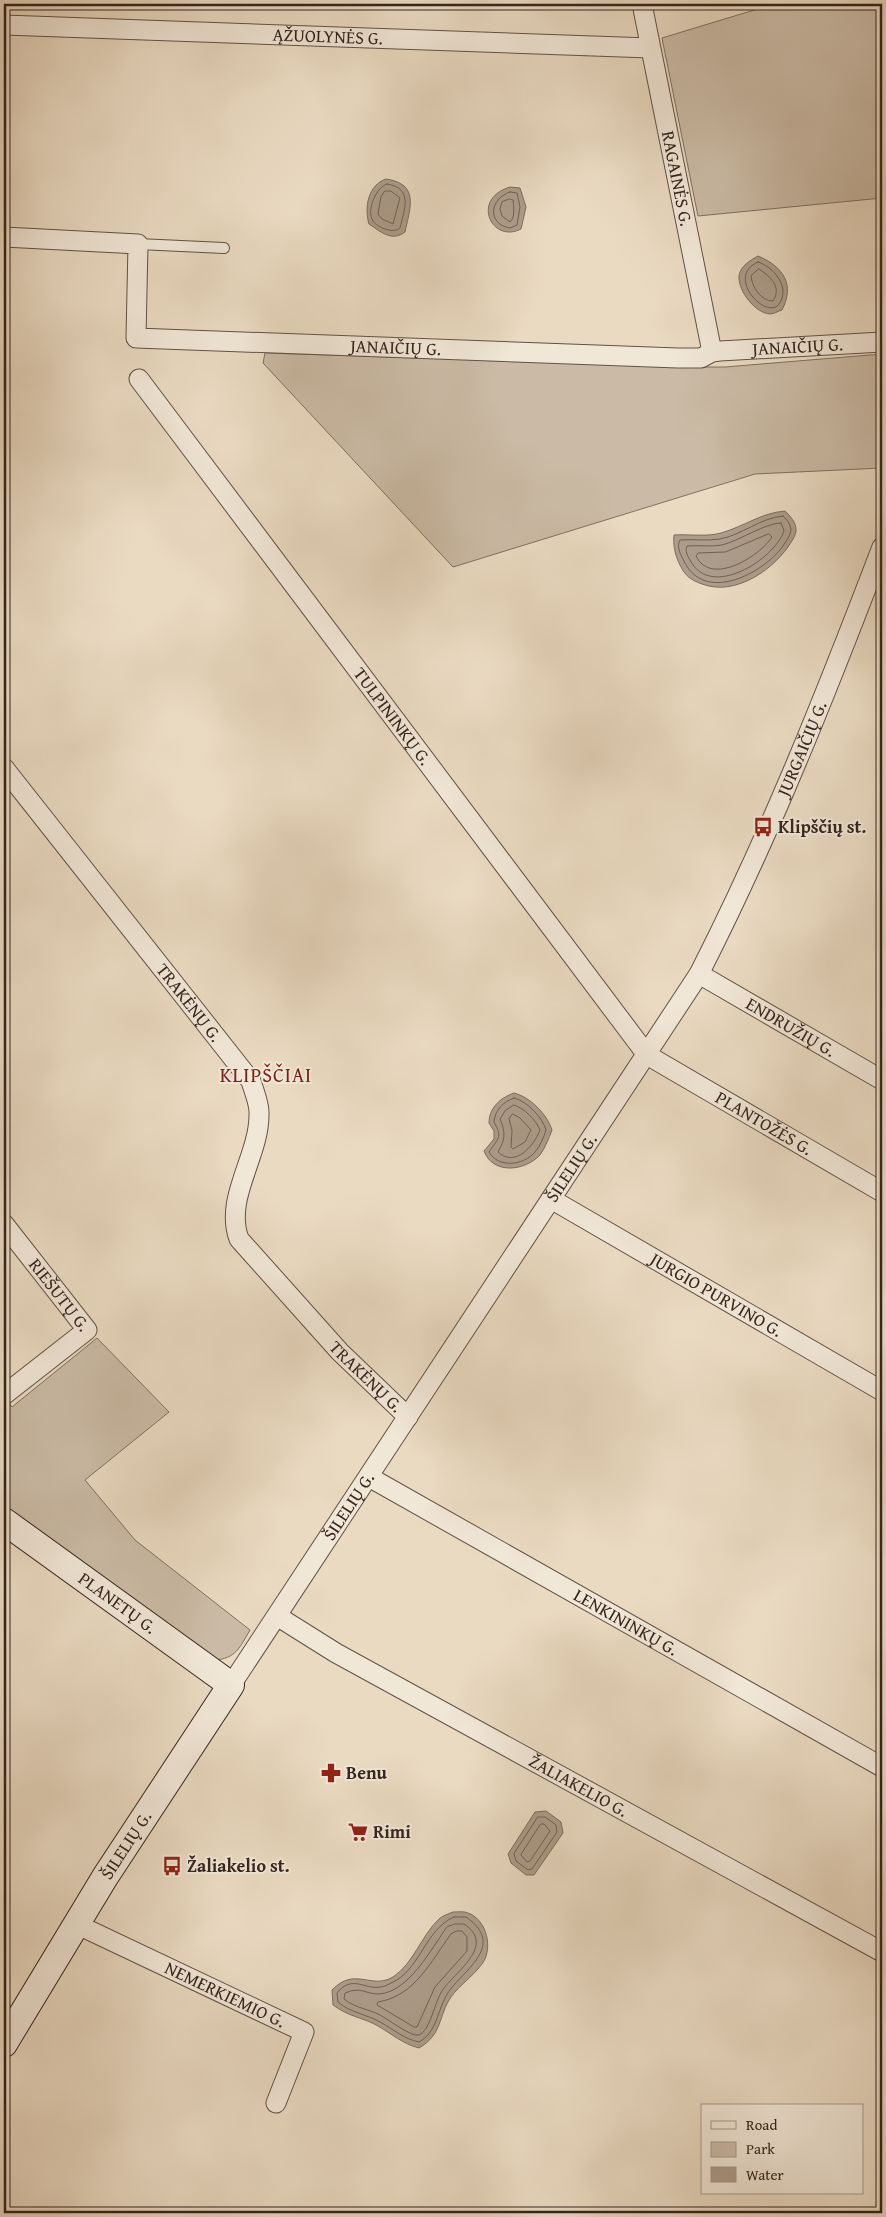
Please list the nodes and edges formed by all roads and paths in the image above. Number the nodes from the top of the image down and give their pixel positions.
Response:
1 (642, 4) edge
2 (4, 25) edge
3 (650, 48) junction
4 (4, 237) edge
5 (138, 244) junction
6 (224, 248) dead end
7 (882, 342) edge
8 (712, 352) junction
9 (138, 379) dead end
10 (882, 546) edge
11 (877, 575) edge
12 (4, 768) edge
13 (699, 974) junction
14 (647, 1055) junction
15 (882, 1080) edge
16 (882, 1192) edge
17 (551, 1200) junction
18 (4, 1224) edge
19 (882, 1391) edge
20 (4, 1395) edge
21 (408, 1417) junction
22 (369, 1477) junction
23 (4, 1521) edge
24 (277, 1616) junction
25 (231, 1685) junction
26 (882, 1767) edge
27 (76, 1924) junction
28 (882, 1952) edge
29 (4, 2044) edge
30 (276, 2103) dead end

1 - 3 street, RAGAINĖS G.
2 - 3 street, ĄŽUOLYNĖS G.
3 - 8 street, RAGAINĖS G.
4 - 5 street
5 - 6 lane
5 - 8 street, JANAIČIŲ G.
7 - 8 street, JANAIČIŲ G.
9 - 14 street, TULPININKŲ G.
10 - 11 street, JURGAIČIŲ G.
11 - 13 street, JURGAIČIŲ G.
12 - 21 street, TRAKĖNŲ G.
13 - 14 street, ŠILELIŲ G.
13 - 15 street, ENDRUŽIŲ G.
14 - 16 street, PLANTOŽĖS G.
14 - 17 street, ŠILELIŲ G.
17 - 19 street, JURGIO PURVINO G.
17 - 21 street, ŠILELIŲ G.
18 - 20 street, RIEŠUTŲ G.
21 - 22 street, ŠILELIŲ G.
22 - 24 street, ŠILELIŲ G.
22 - 26 street, LENKININKŲ G.
23 - 25 main road, PLANETŲ G.
24 - 25 street, ŠILELIŲ G.
24 - 28 street, ŽALIAKELIO G.
25 - 27 main road, ŠILELIŲ G.
27 - 29 main road, ŠILELIŲ G.
27 - 30 street, NEMERKIEMIO G.

